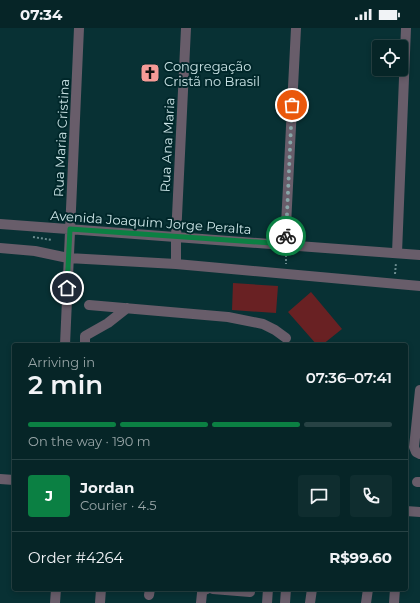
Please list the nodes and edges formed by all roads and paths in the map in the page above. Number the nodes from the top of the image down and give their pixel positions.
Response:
1 (79, 28) edge
2 (186, 28) edge
3 (296, 28) edge
4 (406, 28) edge
5 (0, 224) edge
6 (70, 229) junction
7 (176, 237) junction
8 (285, 244) junction
9 (0, 248) edge
10 (397, 253) junction
11 (420, 255) edge
12 (68, 258) junction
13 (176, 264) junction
14 (286, 274) junction
15 (394, 284) junction
16 (420, 286) edge
17 (89, 305) dead end
18 (127, 308) junction
19 (286, 338) dead end
20 (65, 343) edge
21 (85, 343) edge
22 (420, 397) edge
23 (420, 454) edge
24 (0, 479) edge
25 (12, 480) edge
26 (408, 511) edge
27 (420, 512) edge
28 (56, 591) edge
29 (101, 591) edge
30 (203, 591) edge
31 (238, 591) edge
32 (268, 591) edge
33 (286, 591) edge
34 (312, 591) edge
35 (368, 591) edge
36 (395, 591) edge
37 (250, 592) dead end
38 (55, 603) edge
39 (100, 603) edge
40 (201, 603) edge
41 (267, 603) edge
42 (285, 603) edge
43 (310, 603) edge
44 (366, 603) edge
45 (394, 603) edge

1 - 6 street, Rua Maria Cristina
2 - 7 street, Rua Ana Maria
3 - 8 street
4 - 10 street
5 - 6 street, Avenida Joaquim Jorge Peralta
6 - 7 street, Avenida Joaquim Jorge Peralta
6 - 12 street, Rua Maria Cristina
7 - 8 street, Avenida Joaquim Jorge Peralta
7 - 13 street, Rua Ana Maria
8 - 10 street, Avenida Joaquim Jorge Peralta
8 - 14 path
9 - 12 street
10 - 11 street, Avenida Joaquim Jorge Peralta
10 - 15 path
12 - 13 street
12 - 20 street, Rua Maria Cristina
13 - 14 street
14 - 15 street
15 - 16 street
17 - 18 street
18 - 19 street
18 - 21 street
22 - 23 street
24 - 25 street
26 - 27 street
28 - 38 street
29 - 39 street
30 - 40 street
31 - 37 street
32 - 41 street
33 - 42 street
34 - 43 street
35 - 44 street
36 - 45 street

